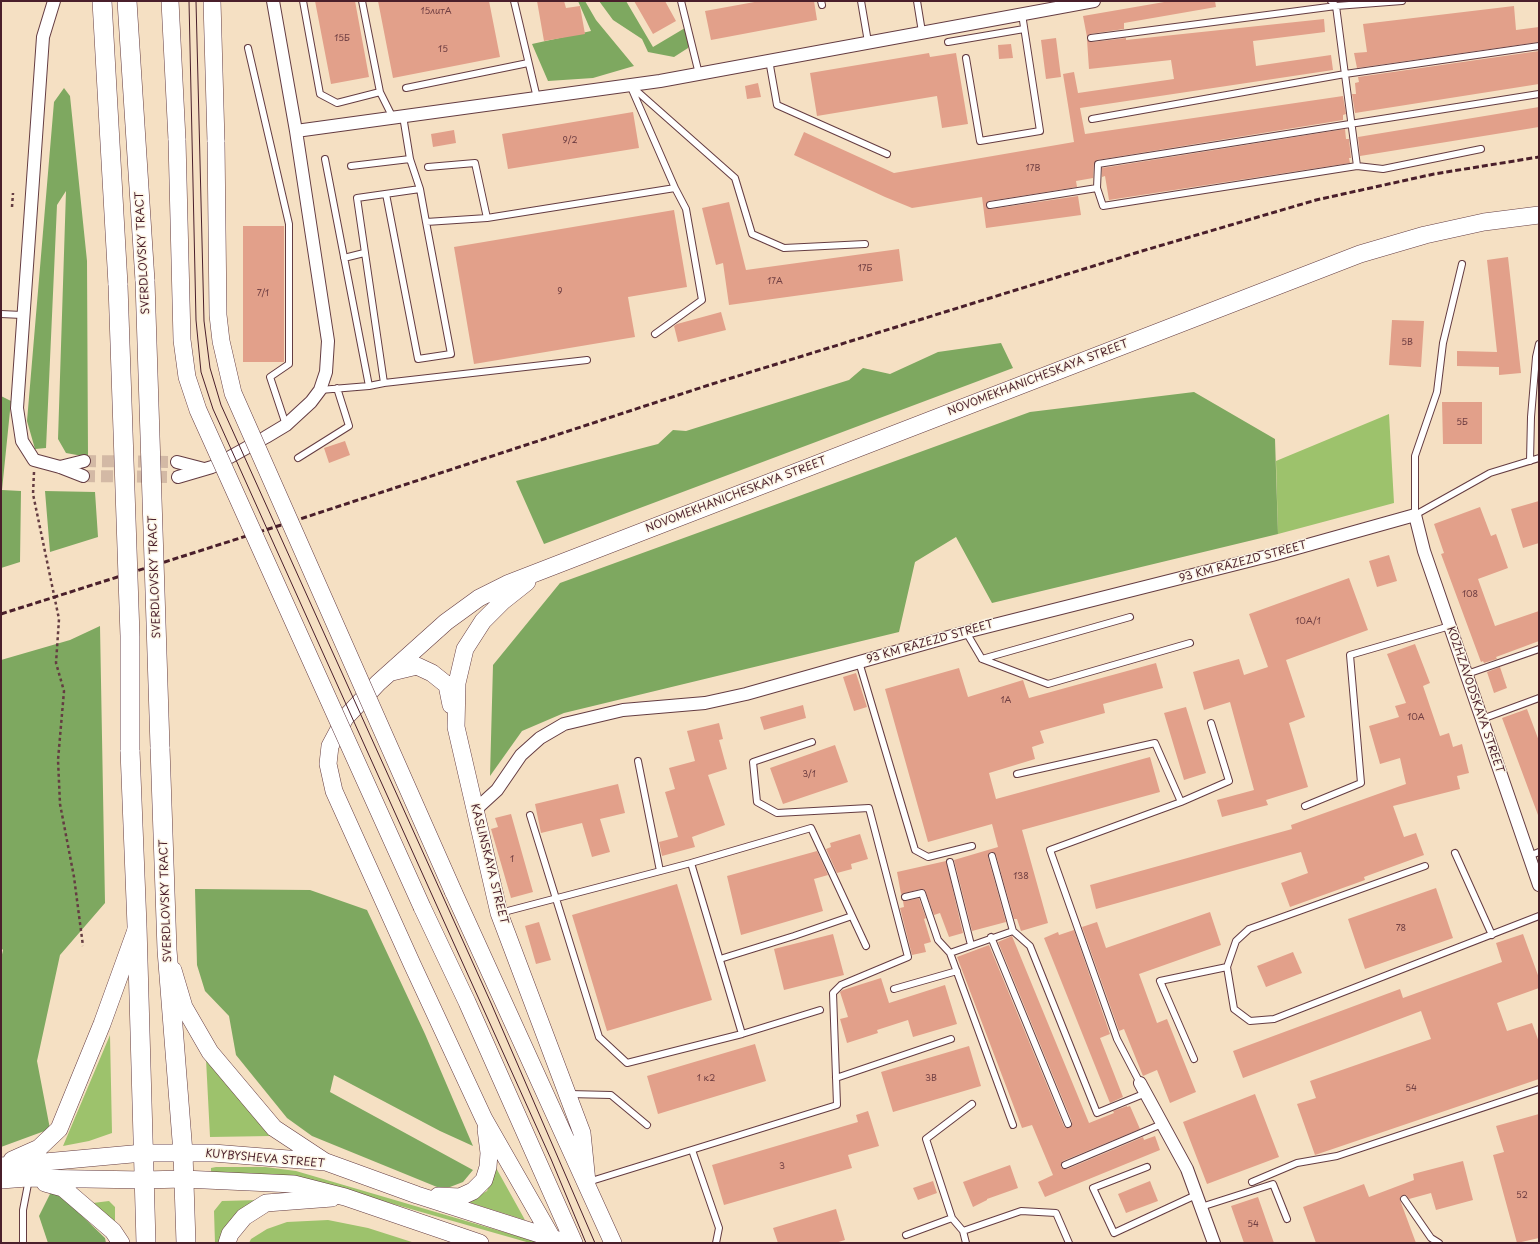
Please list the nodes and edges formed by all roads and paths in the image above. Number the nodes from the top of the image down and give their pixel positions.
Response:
1 (54, 1) edge
2 (102, 1) edge
3 (127, 1) edge
4 (170, 1) edge
5 (212, 1) edge
6 (273, 1) edge
7 (303, 1) edge
8 (362, 1) edge
9 (514, 1) edge
10 (681, 1) edge
11 (861, 1) edge
12 (918, 1) edge
13 (1094, 1) edge
14 (1331, 1) edge
15 (1402, 1) edge
16 (1336, 6) junction
17 (1022, 14) junction
18 (1024, 30) junction
19 (922, 32) junction
20 (1091, 38) dead end
21 (868, 42) junction
22 (948, 42) dead end
23 (1539, 46) edge
24 (248, 48) dead end
25 (966, 58) dead end
26 (769, 60) junction
27 (528, 63) junction
28 (699, 74) junction
29 (1345, 74) junction
30 (630, 85) junction
31 (406, 88) dead end
32 (380, 92) junction
33 (1539, 94) edge
34 (537, 98) junction
35 (398, 117) junction
36 (1092, 118) dead end
37 (1352, 124) junction
38 (296, 131) junction
39 (1481, 149) dead end
40 (886, 154) dead end
41 (325, 159) dead end
42 (410, 159) junction
43 (351, 166) dead end
44 (1357, 166) junction
45 (428, 167) dead end
46 (675, 188) junction
47 (1097, 188) junction
48 (420, 190) junction
49 (13, 193) dead end
50 (386, 194) junction
51 (990, 205) dead end
52 (12, 207) dead end
53 (1539, 215) edge
54 (487, 218) junction
55 (426, 222) junction
56 (866, 244) dead end
57 (364, 253) junction
58 (344, 258) junction
59 (1462, 264) dead end
60 (1, 314) edge
61 (22, 315) junction
62 (655, 334) dead end
63 (1539, 344) edge
64 (587, 360) dead end
65 (384, 383) junction
66 (369, 386) junction
67 (337, 388) junction
68 (320, 390) junction
69 (286, 425) junction
70 (298, 458) dead end
71 (1539, 458) edge
72 (34, 460) junction
73 (84, 461) tunnel mouth
74 (1530, 461) junction
75 (177, 462) tunnel mouth
76 (60, 467) junction
77 (205, 470) junction
78 (83, 476) tunnel mouth
79 (178, 477) tunnel mouth
80 (1415, 515) junction
81 (544, 569) junction
82 (1130, 617) dead end
83 (1450, 626) junction
84 (966, 632) junction
85 (1190, 643) dead end
86 (1539, 649) edge
87 (982, 659) junction
88 (859, 662) junction
89 (391, 672) junction
90 (1467, 674) junction
91 (1539, 698) edge
92 (1482, 719) junction
93 (1211, 723) dead end
94 (456, 727) junction
95 (812, 742) dead end
96 (638, 761) dead end
97 (1017, 774) dead end
98 (1181, 802) junction
99 (1305, 806) dead end
100 (474, 811) junction
101 (530, 815) dead end
102 (972, 846) dead end
103 (1455, 853) dead end
104 (1534, 854) edge
105 (992, 856) dead end
106 (950, 862) dead end
107 (691, 863) junction
108 (1425, 866) dead end
109 (660, 871) junction
110 (1539, 885) edge
111 (905, 897) dead end
112 (556, 898) junction
113 (499, 913) junction
114 (852, 916) junction
115 (1539, 916) edge
116 (137, 926) junction
117 (1013, 931) junction
118 (1492, 934) junction
119 (991, 937) junction
120 (971, 945) junction
121 (83, 946) dead end
122 (866, 946) dead end
123 (167, 950) junction
124 (950, 953) junction
125 (720, 959) junction
126 (1227, 967) junction
127 (957, 971) junction
128 (894, 989) dead end
129 (820, 1010) dead end
130 (742, 1034) junction
131 (951, 1039) dead end
132 (1194, 1059) dead end
133 (836, 1078) junction
134 (1143, 1088) junction
135 (1539, 1089) edge
136 (567, 1094) junction
137 (972, 1104) dead end
138 (484, 1119) junction
139 (1068, 1124) dead end
140 (1162, 1124) junction
141 (647, 1125) dead end
142 (1013, 1125) dead end
143 (692, 1150) junction
144 (144, 1153) junction
145 (182, 1153) junction
146 (326, 1162) junction
147 (1065, 1165) dead end
148 (1, 1166) edge
149 (1147, 1168) dead end
150 (29, 1178) junction
151 (183, 1179) junction
152 (1, 1180) edge
153 (144, 1180) junction
154 (586, 1182) junction
155 (1252, 1182) dead end
156 (417, 1195) junction
157 (1196, 1195) junction
158 (345, 1198) junction
159 (1404, 1199) dead end
160 (1200, 1207) junction
161 (952, 1218) junction
162 (1287, 1220) dead end
163 (963, 1231) junction
164 (906, 1235) dead end
165 (558, 1242) edge
166 (23, 1243) edge
167 (121, 1243) edge
168 (146, 1243) edge
169 (186, 1243) edge
170 (227, 1243) edge
171 (480, 1243) edge
172 (574, 1243) edge
173 (613, 1243) edge
174 (716, 1243) edge
175 (966, 1243) edge
176 (1069, 1243) edge
177 (1214, 1243) edge
178 (1439, 1243) edge

1 - 61 street
2 - 116 main road, bridge
3 - 123 main road, SVERDLOVSKY TRACT, bridge
4 - 172 main road, bridge
5 - 154 main road, bridge
6 - 38 street
7 - 32 lane
8 - 32 lane
9 - 27 lane
10 - 28 lane
11 - 21 lane
12 - 19 lane
13 - 17 street
14 - 16 lane
15 - 16 lane
16 - 20 lane
16 - 29 lane
17 - 18 lane
17 - 19 street
18 - 22 lane
18 - 25 lane
19 - 21 street
21 - 26 street
23 - 29 lane
24 - 69 lane
26 - 28 street
26 - 40 lane
27 - 31 lane
27 - 34 lane
28 - 30 street
29 - 36 lane
29 - 37 lane
30 - 34 street
30 - 46 lane
30 - 56 lane
32 - 35 lane
33 - 37 lane
34 - 35 street
35 - 38 street
35 - 42 lane
37 - 44 lane
37 - 47 lane
38 - 68 street
39 - 44 lane
41 - 58 lane
42 - 43 lane
42 - 48 lane
44 - 47 lane
45 - 54 lane
46 - 54 lane
46 - 62 lane
47 - 51 lane
48 - 50 lane
48 - 55 lane
49 - 52 path
50 - 55 lane
50 - 57 lane
53 - 81 main road, NOVOMEKHANICHESKAYA STREET
54 - 55 lane
57 - 58 lane
57 - 65 lane
58 - 66 lane
59 - 80 lane
60 - 61 lane
61 - 72 street
63 - 74 lane
64 - 65 lane
65 - 66 lane
66 - 67 lane
67 - 68 lane
67 - 70 lane
68 - 69 street
69 - 77 street
71 - 74 lane
72 - 76 street
72 - 121 path
73 - 76 street
74 - 80 lane
75 - 77 street
76 - 78 street
77 - 79 street
80 - 83 street, KOZHZAVODSKAYA STREET
80 - 84 street, 93 KM RAZEZD STREET
81 - 89 main road, NOVOMEKHANICHESKAYA STREET
81 - 94 main road, KASLINSKAYA STREET
82 - 87 lane
83 - 90 street, KOZHZAVODSKAYA STREET
83 - 99 lane
84 - 87 lane
84 - 88 street, 93 KM RAZEZD STREET
85 - 87 lane
86 - 90 lane
88 - 100 street, 93 KM RAZEZD STREET
88 - 102 lane
89 - 94 main road
89 - 138 main road, NOVOMEKHANICHESKAYA STREET
90 - 92 street, KOZHZAVODSKAYA STREET
91 - 92 lane
92 - 104 street, KOZHZAVODSKAYA STREET
93 - 98 lane
94 - 100 main road, KASLINSKAYA STREET
95 - 133 lane
96 - 109 lane
97 - 98 lane
98 - 134 lane
100 - 113 main road, KASLINSKAYA STREET
101 - 112 lane
103 - 118 lane
104 - 110 street, KOZHZAVODSKAYA STREET
105 - 117 lane
106 - 120 lane
107 - 109 lane
107 - 114 lane
107 - 125 lane
108 - 126 lane
109 - 112 lane
111 - 124 lane
112 - 113 lane
112 - 130 lane
113 - 136 main road, KASLINSKAYA STREET
114 - 122 lane
114 - 125 lane
115 - 118 lane
116 - 144 main road
116 - 148 main road
117 - 119 lane
117 - 134 lane
118 - 126 lane
119 - 120 lane
119 - 139 lane
120 - 124 lane
123 - 145 main road, SVERDLOVSKY TRACT
123 - 146 main road
124 - 127 lane
125 - 130 lane
126 - 132 lane
127 - 128 lane
127 - 142 lane
129 - 130 lane
131 - 133 lane
133 - 143 lane
134 - 140 street
135 - 155 lane
136 - 141 lane
136 - 154 main road, KASLINSKAYA STREET
137 - 161 lane
138 - 156 main road
138 - 165 main road
140 - 147 lane
140 - 157 street
143 - 154 lane
143 - 174 lane
144 - 145 main road, KUYBYSHEVA STREET
144 - 148 main road, KUYBYSHEVA STREET
144 - 153 main road
145 - 146 main road, KUYBYSHEVA STREET
145 - 151 main road, SVERDLOVSKY TRACT
146 - 156 main road, KUYBYSHEVA STREET
149 - 157 lane
150 - 152 main road, KUYBYSHEVA STREET
150 - 153 main road, KUYBYSHEVA STREET
150 - 166 lane
150 - 167 main road
151 - 153 main road, KUYBYSHEVA STREET
151 - 158 main road, KUYBYSHEVA STREET
151 - 169 main road, SVERDLOVSKY TRACT
153 - 168 main road
154 - 173 main road
156 - 165 main road, KUYBYSHEVA STREET
157 - 160 street
158 - 170 main road
158 - 171 main road, KUYBYSHEVA STREET
159 - 178 lane
160 - 162 lane
160 - 177 street
161 - 163 lane
161 - 164 lane
163 - 175 lane
163 - 176 lane

